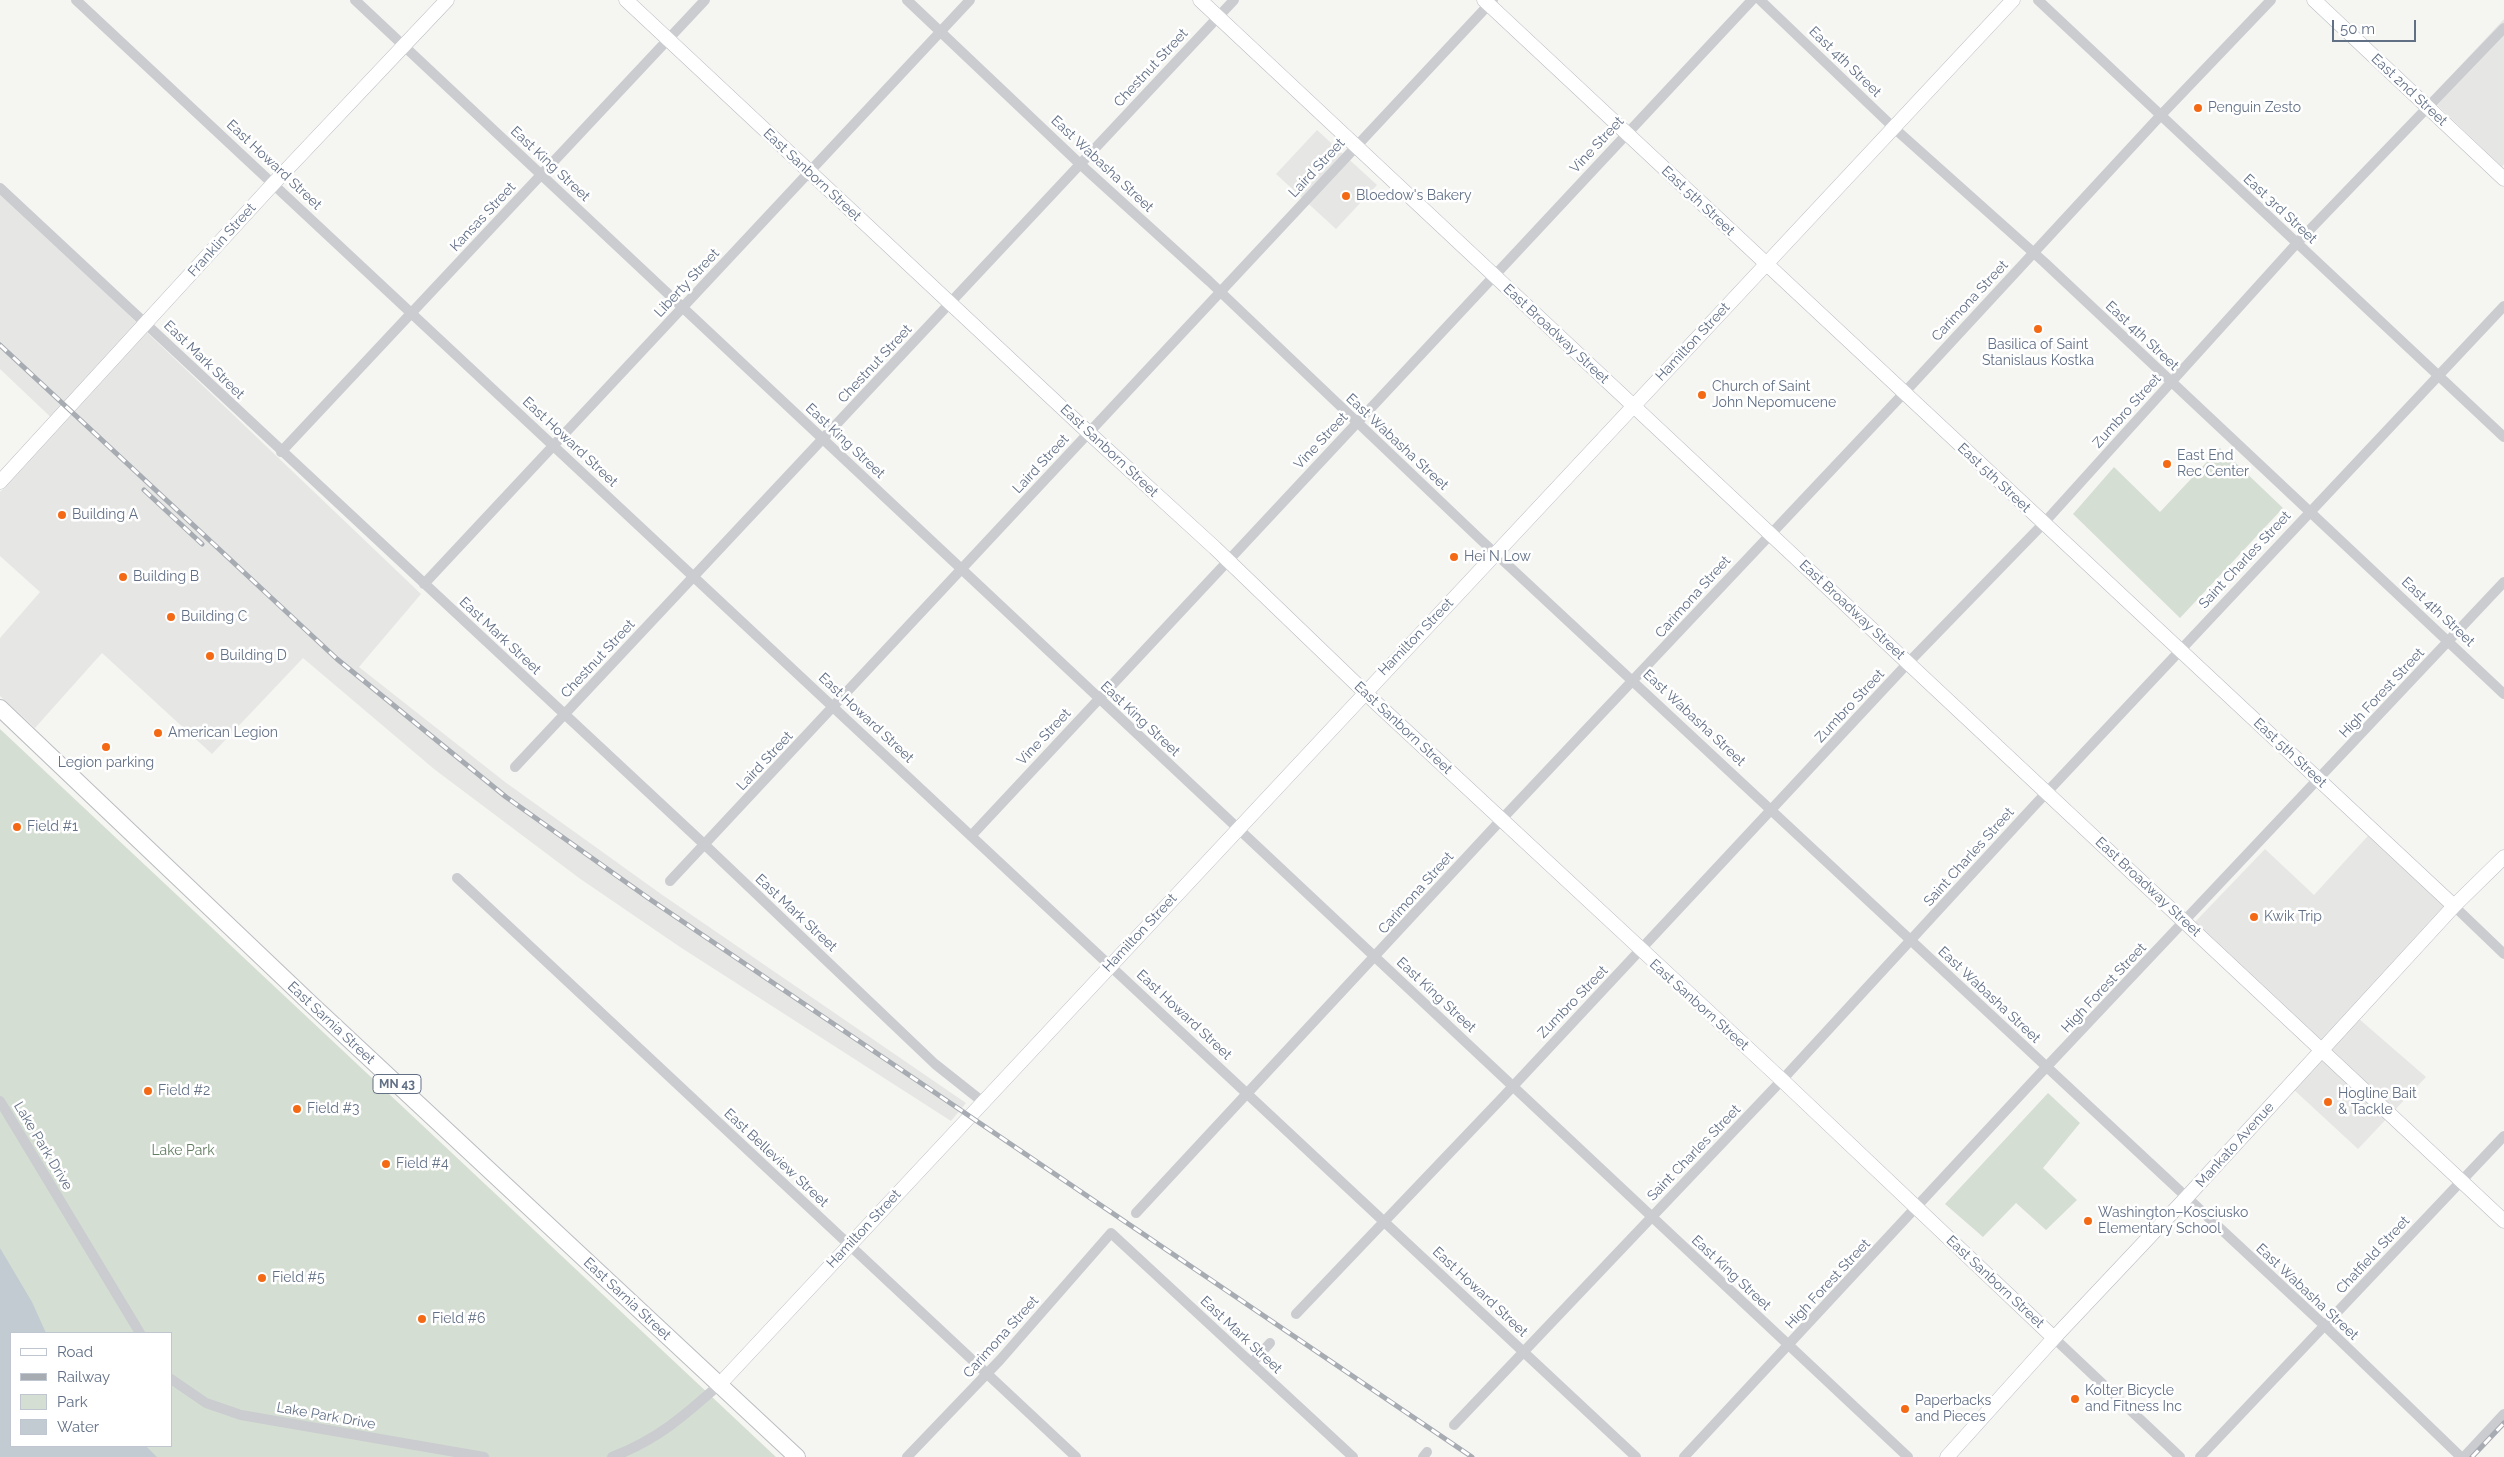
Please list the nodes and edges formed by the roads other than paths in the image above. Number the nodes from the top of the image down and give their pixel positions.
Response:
1 (76, 0) edge
2 (354, 0) edge
3 (446, 0) edge
4 (626, 0) edge
5 (705, 0) edge
6 (907, 0) edge
7 (970, 0) edge
8 (1200, 0) edge
9 (1234, 0) edge
10 (1752, 0) edge
11 (1760, 0) edge
12 (2013, 0) edge
13 (2038, 0) edge
14 (2271, 0) edge
15 (2314, 0) edge
16 (1489, 1) edge
17 (1218, 17) junction
18 (2504, 28) edge
19 (940, 32) junction
20 (669, 39) junction
21 (403, 46) junction
22 (2429, 109) junction
23 (2160, 115) junction
24 (1894, 128) junction
25 (1627, 134) junction
26 (1356, 146) junction
27 (1080, 164) junction
28 (809, 172) junction
29 (541, 175) junction
30 (2504, 179) edge
31 (273, 184) junction
32 (0, 188) edge
33 (2297, 243) junction
34 (2032, 254) junction
35 (1766, 264) junction
36 (1494, 276) junction
37 (1221, 292) junction
38 (950, 303) junction
39 (2504, 306) edge
40 (682, 308) junction
41 (412, 313) junction
42 (146, 324) junction
43 (2440, 377) junction
44 (2171, 382) junction
45 (1904, 393) junction
46 (1633, 406) junction
47 (1357, 423) junction
48 (1089, 433) junction
49 (2504, 437) edge
50 (823, 439) junction
51 (553, 446) junction
52 (281, 452) junction
53 (0, 482) edge
54 (2309, 512) junction
55 (2043, 524) junction
56 (1769, 533) junction
57 (1496, 554) junction
58 (1228, 560) junction
59 (962, 570) junction
60 (694, 577) junction
61 (2504, 582) edge
62 (424, 584) junction
63 (2449, 641) junction
64 (2180, 652) junction
65 (1908, 664) junction
66 (1634, 681) junction
67 (1365, 693) junction
68 (2504, 694) edge
69 (1099, 699) junction
70 (834, 707) junction
71 (0, 708) edge
72 (565, 716) junction
73 (515, 767) dead end
74 (2319, 780) junction
75 (2046, 793) junction
76 (1772, 809) junction
77 (1501, 820) junction
78 (1238, 829) junction
79 (971, 836) junction
80 (705, 845) junction
81 (2504, 856) edge
82 (458, 878) dead end
83 (670, 881) dead end
84 (2454, 906) junction
85 (2184, 922) junction
86 (1911, 940) junction
87 (1640, 951) junction
88 (2504, 954) edge
89 (1374, 957) junction
90 (1110, 966) junction
91 (2321, 1050) junction
92 (2048, 1067) junction
93 (1782, 1080) junction
94 (1512, 1086) junction
95 (1246, 1093) junction
96 (0, 1101) edge
97 (983, 1102) junction
98 (2504, 1136) edge
99 (2461, 1181) junction
100 (2186, 1198) junction
101 (1917, 1208) junction
102 (1136, 1213) dead end
103 (1652, 1217) junction
104 (2504, 1221) edge
105 (1385, 1223) junction
106 (1111, 1233) joint
107 (849, 1246) junction
108 (1296, 1314) dead end
109 (2325, 1326) junction
110 (139, 1332) edge
111 (2054, 1338) junction
112 (1270, 1343) dead end
113 (1789, 1346) junction
114 (1524, 1353) junction
115 (1252, 1363) junction
116 (987, 1374) junction
117 (172, 1380) edge
118 (719, 1385) junction
119 (2504, 1414) edge
120 (1454, 1425) dead end
121 (484, 1457) edge
122 (612, 1457) edge
123 (797, 1457) edge
124 (907, 1457) edge
125 (1076, 1457) edge
126 (1353, 1457) edge
127 (1636, 1457) edge
128 (1684, 1457) edge
129 (1908, 1457) edge
130 (1946, 1457) edge
131 (2180, 1457) edge
132 (2200, 1457) edge
133 (2463, 1457) edge

1 - 31 street, East Howard Street
2 - 21 street, East King Street
3 - 21 street, Franklin Street
4 - 20 street, East Sanborn Street
5 - 20 street, Kansas Street
6 - 19 street, East Wabasha Street
7 - 19 street, Liberty Street
8 - 17 street, East Broadway Street
9 - 17 street, Chestnut Street
10 - 25 street, Vine Street
11 - 24 street, East 4th Street
12 - 24 street, Hamilton Street
13 - 23 street, East 3rd Street
14 - 23 street, Carimona Street
15 - 22 street, East 2nd Street
16 - 25 street, East 5th Street
16 - 26 street, Laird Street
17 - 26 street, East Broadway Street
17 - 27 street, Chestnut Street
18 - 22 street, Zumbro Street
19 - 27 street, East Wabasha Street
19 - 28 street, Liberty Street
20 - 28 street, East Sanborn Street
20 - 29 street, Kansas Street
21 - 29 street, East King Street
21 - 31 street, Franklin Street
22 - 30 street, East 2nd Street
22 - 33 street, Zumbro Street
23 - 33 street, East 3rd Street
23 - 34 street, Carimona Street
24 - 34 street, East 4th Street
24 - 35 street, Hamilton Street
25 - 35 street, East 5th Street
25 - 36 street, Vine Street
26 - 36 street, East Broadway Street
26 - 37 street, Laird Street
27 - 37 street, East Wabasha Street
27 - 38 street, Chestnut Street
28 - 38 street, East Sanborn Street
28 - 40 street, Liberty Street
29 - 40 street, East King Street
29 - 41 street, Kansas Street
31 - 41 street, East Howard Street
31 - 42 street, Franklin Street
32 - 42 street, East Mark Street
33 - 43 street, East 3rd Street
33 - 44 street, Zumbro Street
34 - 44 street, East 4th Street
34 - 45 street, Carimona Street
35 - 45 street, East 5th Street
35 - 46 street, Hamilton Street
36 - 46 street, East Broadway Street
36 - 47 street, Vine Street
37 - 47 street, East Wabasha Street
37 - 48 street, Laird Street
38 - 48 street, East Sanborn Street
38 - 50 street, Chestnut Street
39 - 43 street, Saint Charles Street
40 - 50 street, East King Street
40 - 51 street, Liberty Street
41 - 51 street, East Howard Street
41 - 52 street, Kansas Street
42 - 52 street, East Mark Street
42 - 53 street, Franklin Street
43 - 49 street, East 3rd Street
43 - 54 street, Saint Charles Street
44 - 54 street, East 4th Street
44 - 55 street, Zumbro Street
45 - 55 street, East 5th Street
45 - 56 street, Carimona Street
46 - 56 street, East Broadway Street
46 - 57 street, Hamilton Street
47 - 57 street, East Wabasha Street
47 - 58 street, Vine Street
48 - 58 street, East Sanborn Street
48 - 59 street, Laird Street
50 - 59 street, East King Street
50 - 60 street, Chestnut Street
51 - 60 street, East Howard Street
51 - 62 street, Liberty Street
52 - 62 street, East Mark Street
54 - 63 street, East 4th Street
54 - 64 street, Saint Charles Street
55 - 64 street, East 5th Street
55 - 65 street, Zumbro Street
56 - 65 street, East Broadway Street
56 - 66 street, Carimona Street
57 - 66 street, East Wabasha Street
57 - 67 street, Hamilton Street
58 - 67 street, East Sanborn Street
58 - 69 street, Vine Street
59 - 69 street, East King Street
59 - 70 street, Laird Street
60 - 70 street, East Howard Street
60 - 72 street, Chestnut Street
61 - 63 street, High Forest Street
62 - 72 street, East Mark Street
63 - 68 street, East 4th Street
63 - 74 street, High Forest Street
64 - 74 street, East 5th Street
64 - 75 street, Saint Charles Street
65 - 75 street, East Broadway Street
65 - 76 street, Zumbro Street
66 - 76 street, East Wabasha Street
66 - 77 street, Carimona Street
67 - 77 street, East Sanborn Street
67 - 78 street, Hamilton Street
69 - 78 street, East King Street
69 - 79 street, Vine Street
70 - 79 street, East Howard Street
70 - 80 street, Laird Street
71 - 118 main road, East Sarnia Street / MN 43
72 - 73 street, Chestnut Street
72 - 80 street, East Mark Street
74 - 84 street, East 5th Street
74 - 85 street, High Forest Street
75 - 85 street, East Broadway Street
75 - 86 street, Saint Charles Street
76 - 86 street, East Wabasha Street
76 - 87 street, Zumbro Street
77 - 87 street, East Sanborn Street
77 - 89 street, Carimona Street
78 - 89 street, East King Street
78 - 90 street, Hamilton Street
79 - 90 street, East Howard Street
80 - 83 street, Laird Street
80 - 97 street, East Mark Street
81 - 84 street, Mankato Avenue
82 - 107 street, East Belleview Street
84 - 88 street, East 5th Street
84 - 91 street, Mankato Avenue
85 - 91 street, East Broadway Street
85 - 92 street, High Forest Street
86 - 92 street, East Wabasha Street
86 - 93 street, Saint Charles Street
87 - 93 street, East Sanborn Street
87 - 94 street, Zumbro Street
89 - 94 street, East King Street
89 - 95 street, Carimona Street
90 - 95 street, East Howard Street
90 - 97 street, Hamilton Street
91 - 99 street, East Broadway Street
91 - 100 street, Mankato Avenue
92 - 100 street, East Wabasha Street
92 - 101 street, High Forest Street
93 - 101 street, East Sanborn Street
93 - 103 street, Saint Charles Street
94 - 103 street, East King Street
94 - 105 street, Zumbro Street
95 - 102 street, Carimona Street
95 - 105 street, East Howard Street
96 - 110 street, Lake Park Drive
97 - 107 street, Hamilton Street
98 - 99 street, Chatfield Street
99 - 104 street, East Broadway Street
99 - 109 street, Chatfield Street
100 - 109 street, East Wabasha Street
100 - 111 street, Mankato Avenue
101 - 111 street, East Sanborn Street
101 - 113 street, High Forest Street
103 - 113 street, East King Street
103 - 114 street, Saint Charles Street
105 - 108 street, Zumbro Street
105 - 114 street, East Howard Street
106 - 115 street, East Mark Street
106 - 116 street, Carimona Street
107 - 116 street, East Belleview Street
107 - 118 street, Hamilton Street
109 - 132 street, Chatfield Street
109 - 133 street, East Wabasha Street
111 - 130 street, Mankato Avenue
111 - 131 street, East Sanborn Street
112 - 115 street
113 - 128 street, High Forest Street
113 - 129 street, East King Street
114 - 120 street, Saint Charles Street
114 - 127 street, East Howard Street
115 - 126 street, East Mark Street
116 - 124 street, Carimona Street
116 - 125 street, East Belleview Street
117 - 121 street, Lake Park Drive
118 - 122 street
118 - 123 main road, East Sarnia Street / MN 43
119 - 133 street

